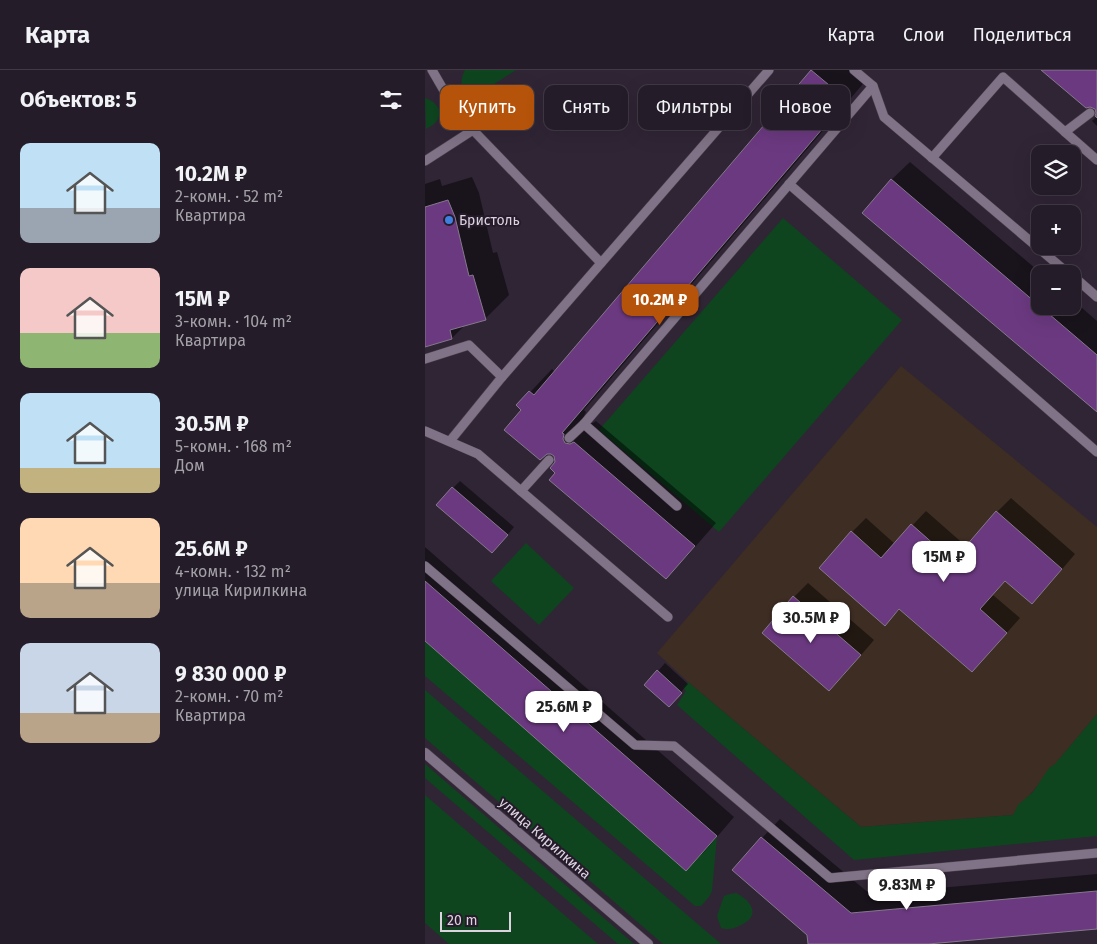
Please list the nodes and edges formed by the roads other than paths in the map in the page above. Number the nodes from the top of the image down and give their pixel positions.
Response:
1 (432, 70) edge
2 (769, 70) edge
3 (854, 70) edge
4 (1005, 74) edge
5 (441, 85) edge
6 (873, 86) junction
7 (1091, 112) dead end
8 (473, 130) joint
9 (1065, 132) junction
10 (933, 158) junction
11 (1097, 160) edge
12 (425, 161) edge
13 (789, 184) junction
14 (601, 263) junction
15 (1058, 265) edge
16 (1081, 283) edge
17 (1097, 297) edge
18 (425, 359) edge
19 (502, 377) junction
20 (584, 424) junction
21 (425, 431) edge
22 (569, 438) dead end
23 (450, 441) junction
24 (1097, 452) edge
25 (549, 460) dead end
26 (521, 491) junction
27 (677, 506) dead end
28 (425, 566) edge
29 (668, 617) dead end
30 (425, 753) edge
31 (1097, 853) edge
32 (648, 944) edge

1 - 5 lane
2 - 14 lane
3 - 6 lane
4 - 9 lane
4 - 10 lane
6 - 10 lane
6 - 13 lane
7 - 9 lane
8 - 12 lane
8 - 14 lane
9 - 11 lane
10 - 15 lane
13 - 20 lane
13 - 24 lane
14 - 19 lane
16 - 17 lane
18 - 19 lane
19 - 23 lane
20 - 22 lane
20 - 27 lane
21 - 23 lane
23 - 26 lane
25 - 26 lane
26 - 29 lane
28 - 31 lane
30 - 32 street, улица Кирилкина

